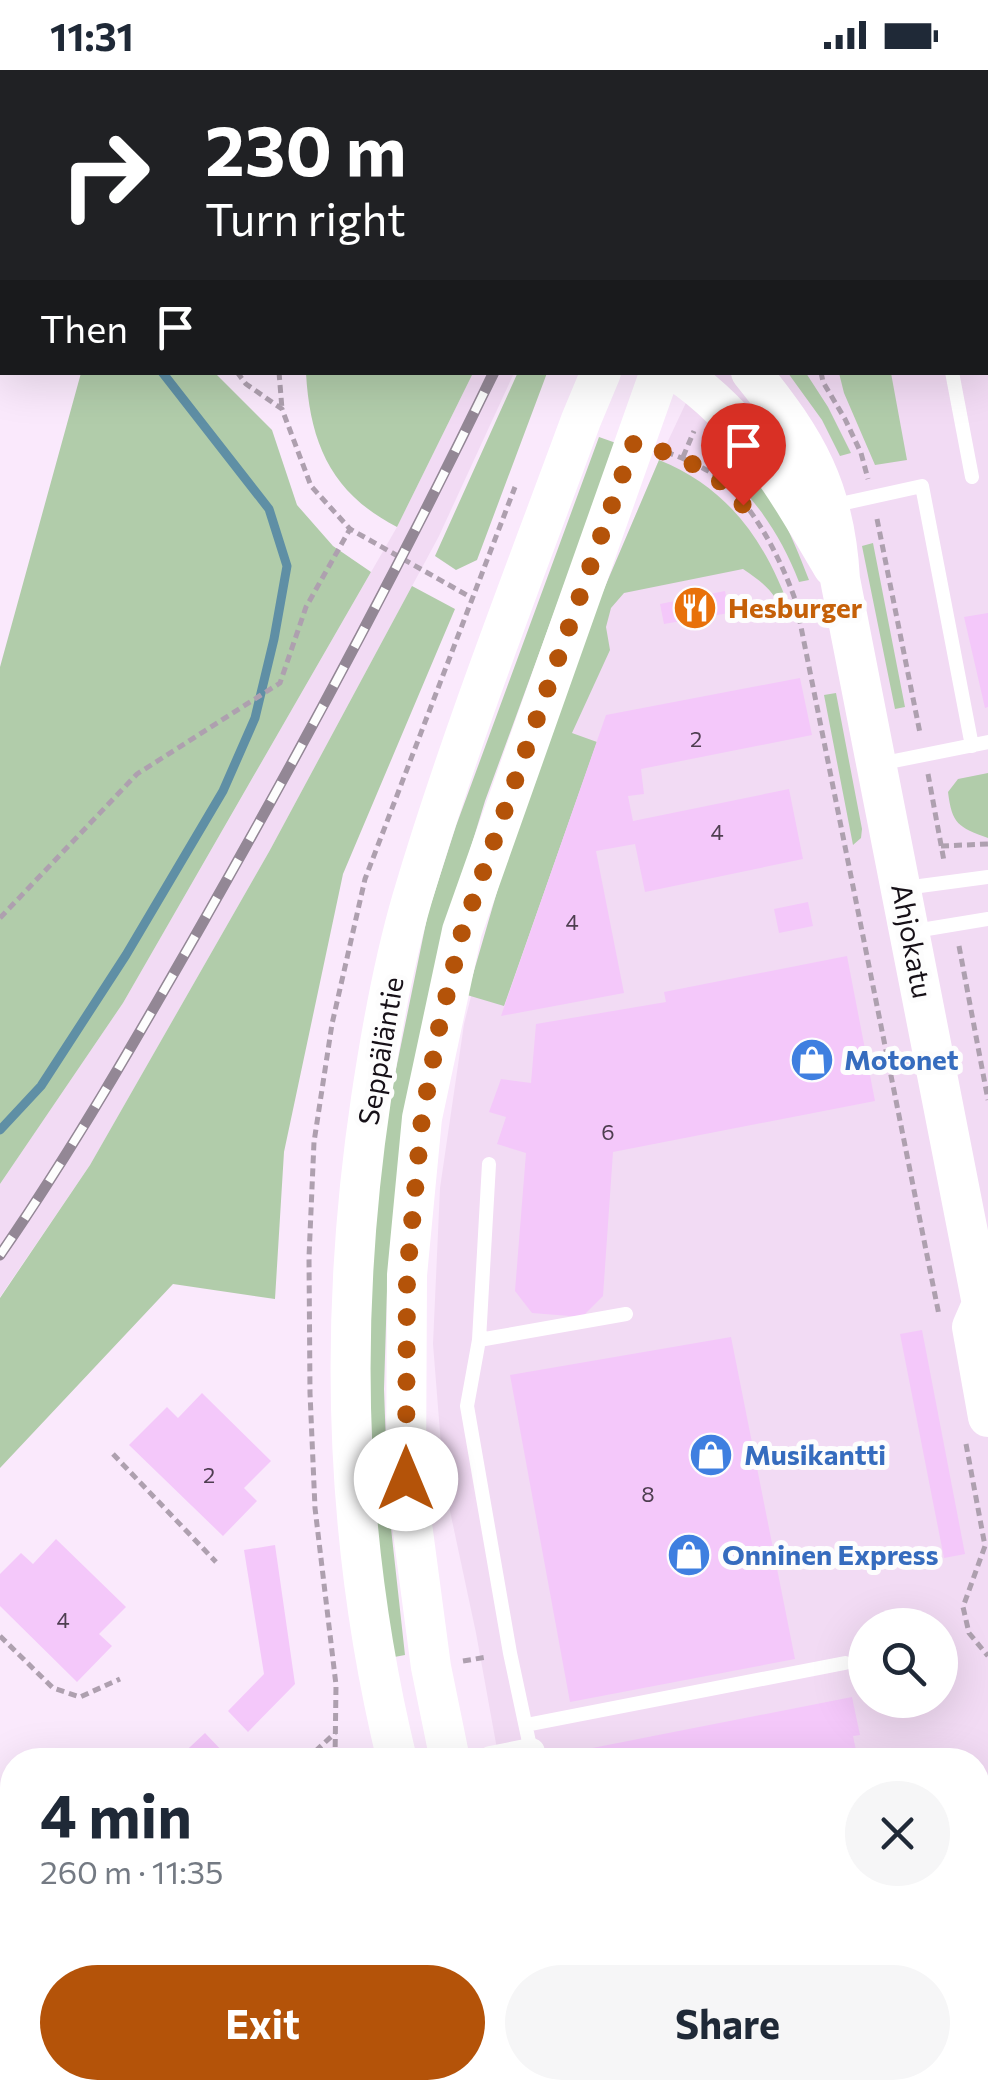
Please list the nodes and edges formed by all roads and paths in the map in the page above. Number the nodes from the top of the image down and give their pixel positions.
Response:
1 (239, 375) edge
2 (279, 375) edge
3 (600, 375) edge
4 (659, 375) edge
5 (680, 375) edge
6 (754, 375) edge
7 (818, 375) edge
8 (953, 375) edge
9 (822, 382) dead end
10 (282, 409) junction
11 (634, 442) junction
12 (972, 477) dead end
13 (831, 506) junction
14 (350, 529) junction
15 (840, 579) junction
16 (472, 598) dead end
17 (988, 742) edge
18 (972, 746) junction
19 (878, 764) junction
20 (988, 844) edge
21 (941, 846) dead end
22 (988, 877) edge
23 (901, 889) junction
24 (0, 918) edge
25 (988, 919) edge
26 (909, 932) junction
27 (489, 1164) dead end
28 (985, 1308) edge
29 (626, 1314) dead end
30 (942, 1330) dead end
31 (479, 1340) junction
32 (976, 1428) edge
33 (113, 1454) dead end
34 (988, 1509) edge
35 (979, 1511) junction
36 (216, 1562) dead end
37 (0, 1636) edge
38 (988, 1656) edge
39 (845, 1662) dead end
40 (120, 1679) dead end
41 (335, 1733) dead end
42 (530, 1746) edge
43 (319, 1748) edge
44 (394, 1748) edge
45 (448, 1748) edge

1 - 10 path
2 - 10 path
3 - 44 main road, Seppäläntie
4 - 11 main road, Seppäläntie
5 - 15 main road, Ahjokatu
6 - 13 main road, Ahjokatu
7 - 9 path
8 - 12 lane
10 - 14 path
11 - 30 path
11 - 45 main road, Seppäläntie
13 - 15 main road, Ahjokatu
13 - 18 lane
14 - 16 path
14 - 24 path
15 - 19 main road, Ahjokatu
17 - 18 lane
18 - 19 lane
19 - 23 main road, Ahjokatu
20 - 21 path
22 - 23 lane
23 - 26 main road, Ahjokatu
25 - 26 lane
26 - 28 main road, Ahjokatu
27 - 31 lane
28 - 32 main road, Ahjokatu
29 - 31 lane
31 - 42 lane
32 - 35 path
33 - 36 path
34 - 35 path
35 - 38 path
37 - 40 path
39 - 42 lane
41 - 43 path

